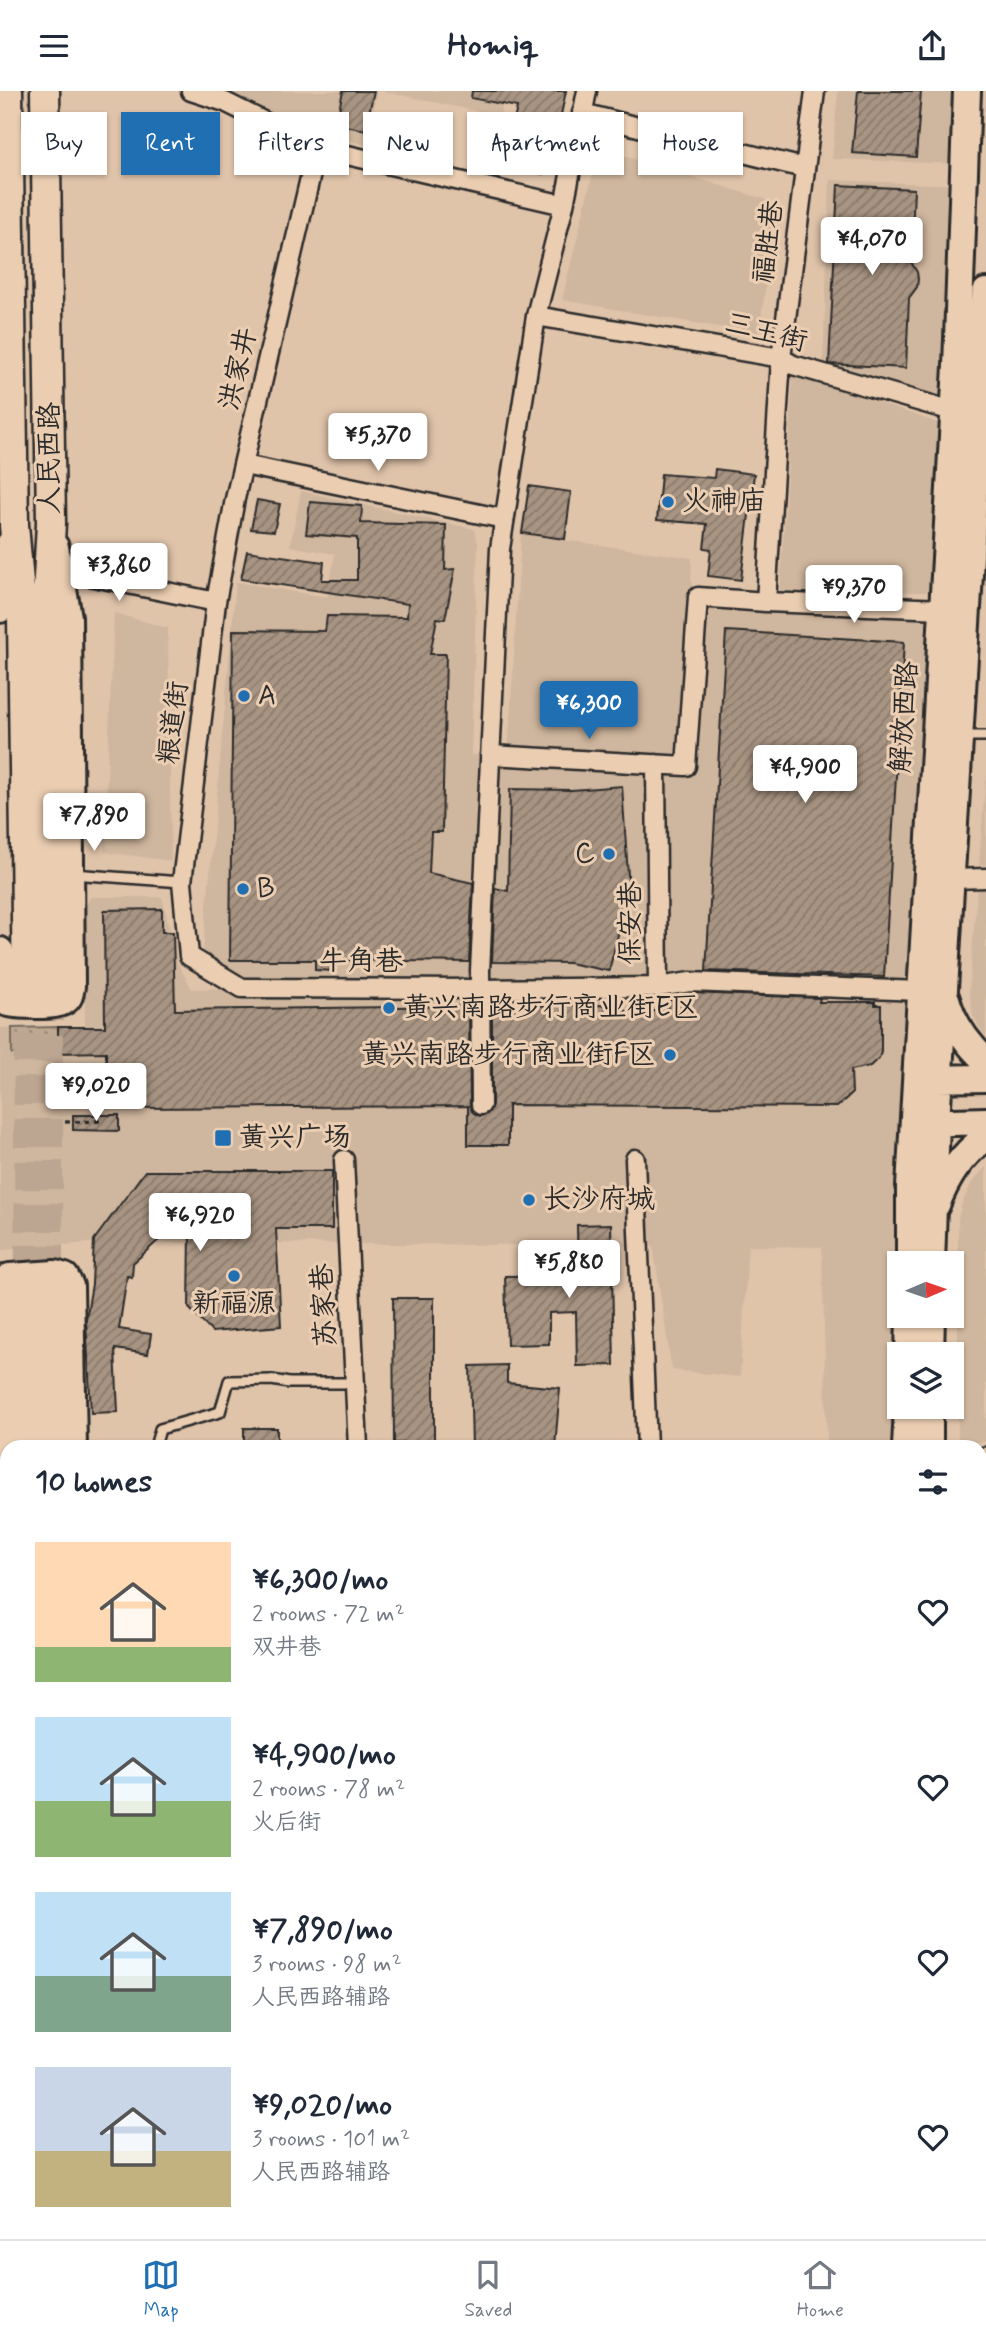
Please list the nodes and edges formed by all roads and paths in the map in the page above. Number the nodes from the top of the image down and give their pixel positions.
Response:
1 (8, 91) edge
2 (46, 91) edge
3 (191, 91) edge
4 (587, 91) edge
5 (814, 91) edge
6 (967, 91) edge
7 (245, 112) edge
8 (582, 112) edge
9 (624, 123) edge
10 (349, 155) edge
11 (804, 168) junction
12 (311, 175) edge
13 (570, 175) edge
14 (564, 205) junction
15 (986, 292) edge
16 (536, 316) junction
17 (781, 358) junction
18 (967, 416) junction
19 (971, 459) edge
20 (244, 465) junction
21 (504, 519) junction
22 (51, 523) junction
23 (14, 526) junction
24 (56, 551) junction
25 (2, 581) edge
26 (216, 602) junction
27 (766, 602) junction
28 (0, 609) edge
29 (943, 609) junction
30 (973, 736) edge
31 (490, 755) junction
32 (656, 764) junction
33 (70, 874) junction
34 (986, 878) edge
35 (951, 879) junction
36 (182, 882) junction
37 (0, 951) edge
38 (658, 987) junction
39 (242, 988) joint
40 (480, 989) junction
41 (932, 989) junction
42 (986, 1061) edge
43 (986, 1078) edge
44 (927, 1079) junction
45 (481, 1105) dead end
46 (105, 1121) dead end
47 (986, 1121) edge
48 (65, 1122) dead end
49 (925, 1123) junction
50 (986, 1137) edge
51 (635, 1159) dead end
52 (344, 1160) dead end
53 (932, 1224) junction
54 (910, 1251) edge
55 (931, 1251) edge
56 (355, 1383) junction
57 (907, 1419) edge
58 (929, 1419) edge
59 (1, 1432) edge
60 (29, 1440) edge
61 (50, 1440) edge
62 (73, 1440) edge
63 (157, 1440) edge
64 (358, 1440) edge
65 (647, 1440) edge
66 (906, 1440) edge
67 (929, 1440) edge

1 - 23 main road, 人民西路
2 - 22 main road, 人民西路
3 - 7 street
4 - 8 street
5 - 11 street, 福胜巷
6 - 18 main road, 解放西路
9 - 11 street
10 - 14 street
11 - 17 street, 福胜巷
12 - 20 street, 洪家井
13 - 14 street
14 - 16 street
15 - 18 main road, 解放西路
16 - 17 street, 三王街
16 - 21 street
17 - 18 street, 三王街
17 - 27 street, 福胜巷
18 - 19 main road, 解放西路
19 - 29 main road, 解放西路
19 - 30 main road, 解放西路
20 - 21 street
20 - 26 street, 洪家井
21 - 31 street
22 - 23 main road, 人民西路
22 - 24 main road
23 - 25 main road
24 - 26 street
24 - 33 main road
25 - 28 main road
26 - 36 street, 粮道街
27 - 29 street
27 - 32 street
29 - 41 main road, 解放西路
30 - 35 main road, 解放西路
31 - 32 street
31 - 40 street
32 - 38 street, 保安巷
33 - 36 lane
33 - 37 main road
34 - 35 street
35 - 41 main road, 解放西路
36 - 39 street, 粮道街
38 - 40 street, 保安巷
38 - 41 street
39 - 40 street, 牛角巷
40 - 45 street
41 - 42 main road
41 - 44 main road, 解放西路
43 - 44 main road
44 - 49 main road, 解放西路
46 - 48 path
47 - 49 main road
49 - 53 main road, 解放西路
49 - 54 main road, 解放西路
50 - 53 main road
51 - 65 street
52 - 56 street, 苏家巷
53 - 55 main road, 解放西路
56 - 63 lane
56 - 64 street, 苏家巷
57 - 66 main road
58 - 67 main road
59 - 62 main road
60 - 61 main road

